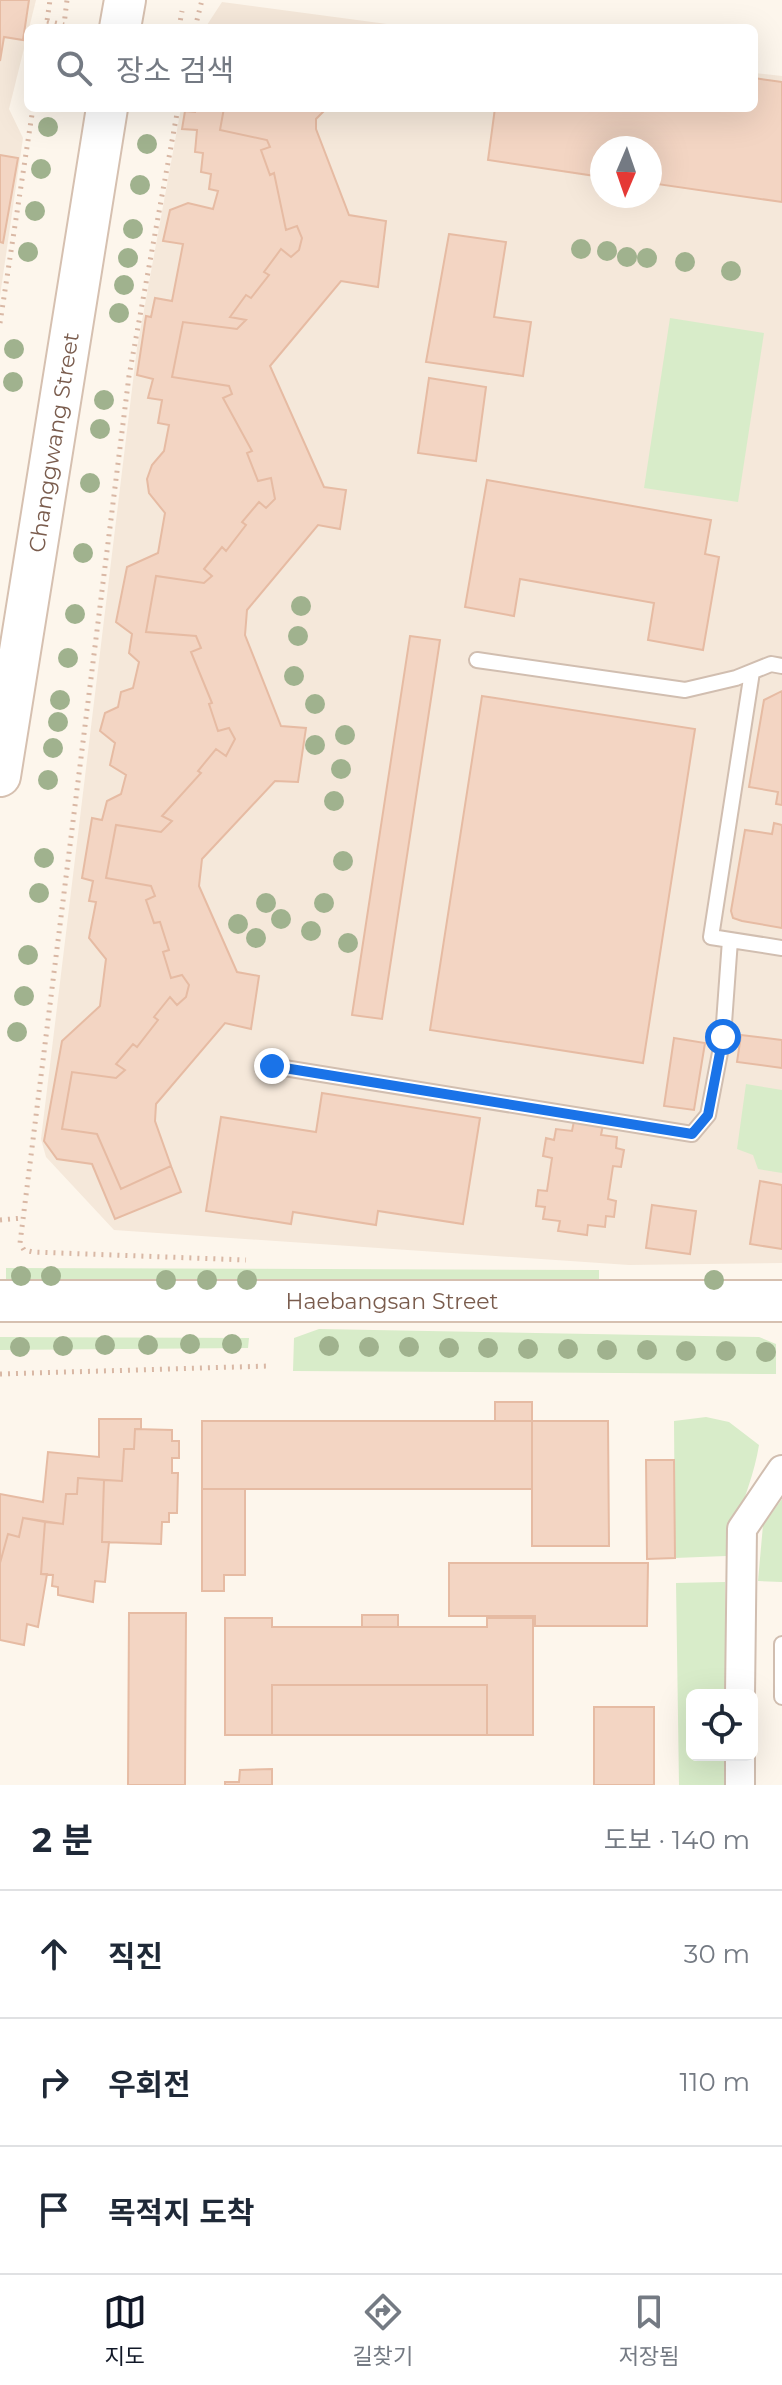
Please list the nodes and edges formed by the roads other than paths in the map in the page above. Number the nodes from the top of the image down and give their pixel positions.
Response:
1 (125, 0) edge
2 (121, 24) edge
3 (106, 112) edge
4 (477, 660) dead end
5 (782, 666) edge
6 (752, 672) junction
7 (0, 776) edge
8 (730, 940) junction
9 (782, 948) edge
10 (272, 1066) dead end
11 (0, 1301) edge
12 (782, 1301) edge
13 (782, 1470) edge
14 (782, 1644) edge
15 (740, 1689) edge
16 (782, 1697) edge
17 (740, 1761) edge
18 (740, 1785) edge

1 - 2 main road
3 - 7 main road, Changgwang Street
4 - 6 lane
5 - 6 lane
6 - 8 lane
8 - 9 lane
8 - 10 lane
11 - 12 main road, Haebangsan Street
13 - 15 street
14 - 16 lane
17 - 18 street

